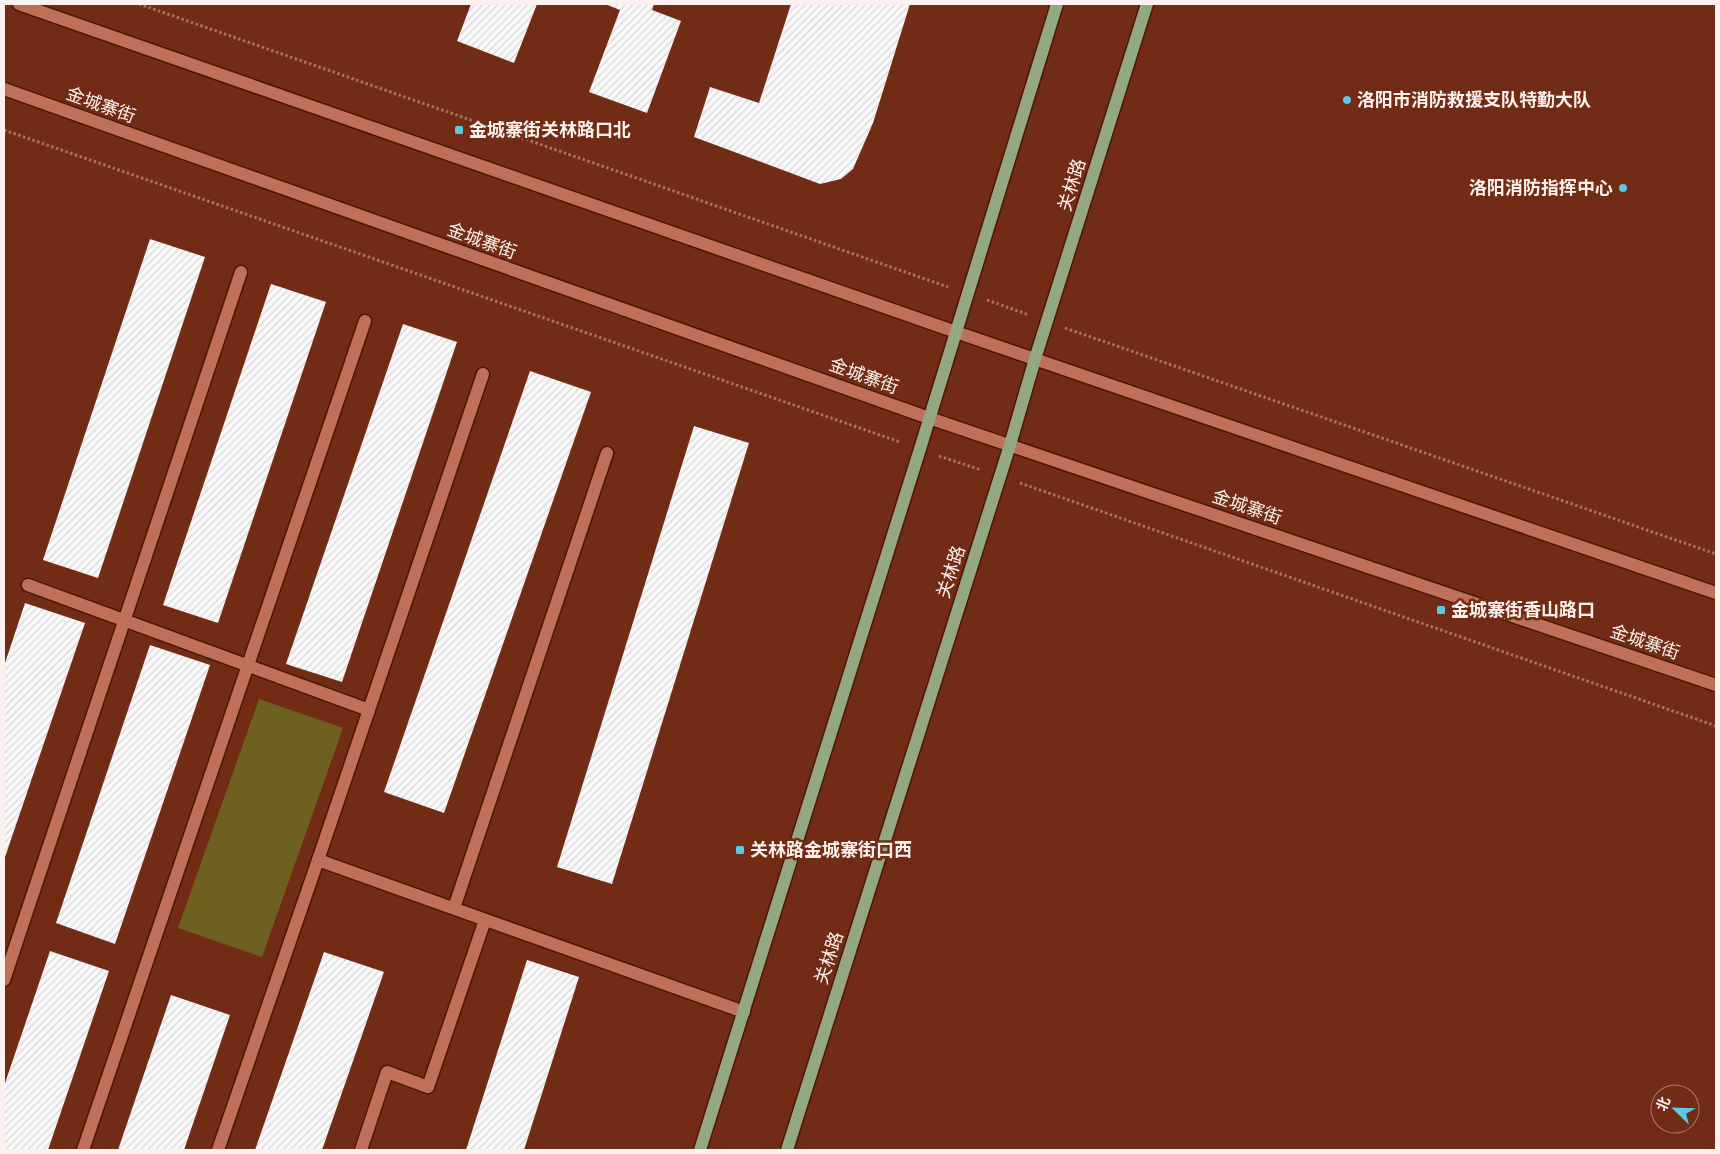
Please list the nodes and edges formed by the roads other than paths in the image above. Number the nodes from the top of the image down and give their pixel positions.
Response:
1 (19, 4) edge
2 (1058, 4) edge
3 (1147, 4) edge
4 (4, 89) edge
5 (241, 272) dead end
6 (366, 321) dead end
7 (956, 332) junction
8 (1035, 358) junction
9 (483, 374) dead end
10 (930, 418) junction
11 (1010, 445) junction
12 (606, 453) dead end
13 (28, 585) dead end
14 (1716, 593) edge
15 (124, 620) junction
16 (248, 666) junction
17 (1716, 685) edge
18 (368, 710) junction
19 (318, 860) junction
20 (454, 908) junction
21 (485, 920) junction
22 (4, 980) edge
23 (744, 1012) junction
24 (83, 1150) edge
25 (218, 1150) edge
26 (361, 1150) edge
27 (700, 1150) edge
28 (786, 1150) edge

1 - 7 main road
2 - 7 main road
3 - 8 main road, 关林路
4 - 10 main road, 金城寨街
5 - 15 main road
6 - 16 main road
7 - 8 main road
7 - 10 main road
8 - 11 main road, 关林路
8 - 14 main road
9 - 18 main road
10 - 11 main road, 金城寨街
10 - 23 main road
11 - 17 main road, 金城寨街
11 - 28 main road, 关林路
12 - 20 main road
13 - 15 main road
15 - 16 main road
15 - 22 main road
16 - 18 main road
16 - 24 main road
18 - 19 main road
19 - 20 main road
19 - 25 main road
20 - 21 main road
21 - 23 main road
21 - 26 main road
23 - 27 main road

